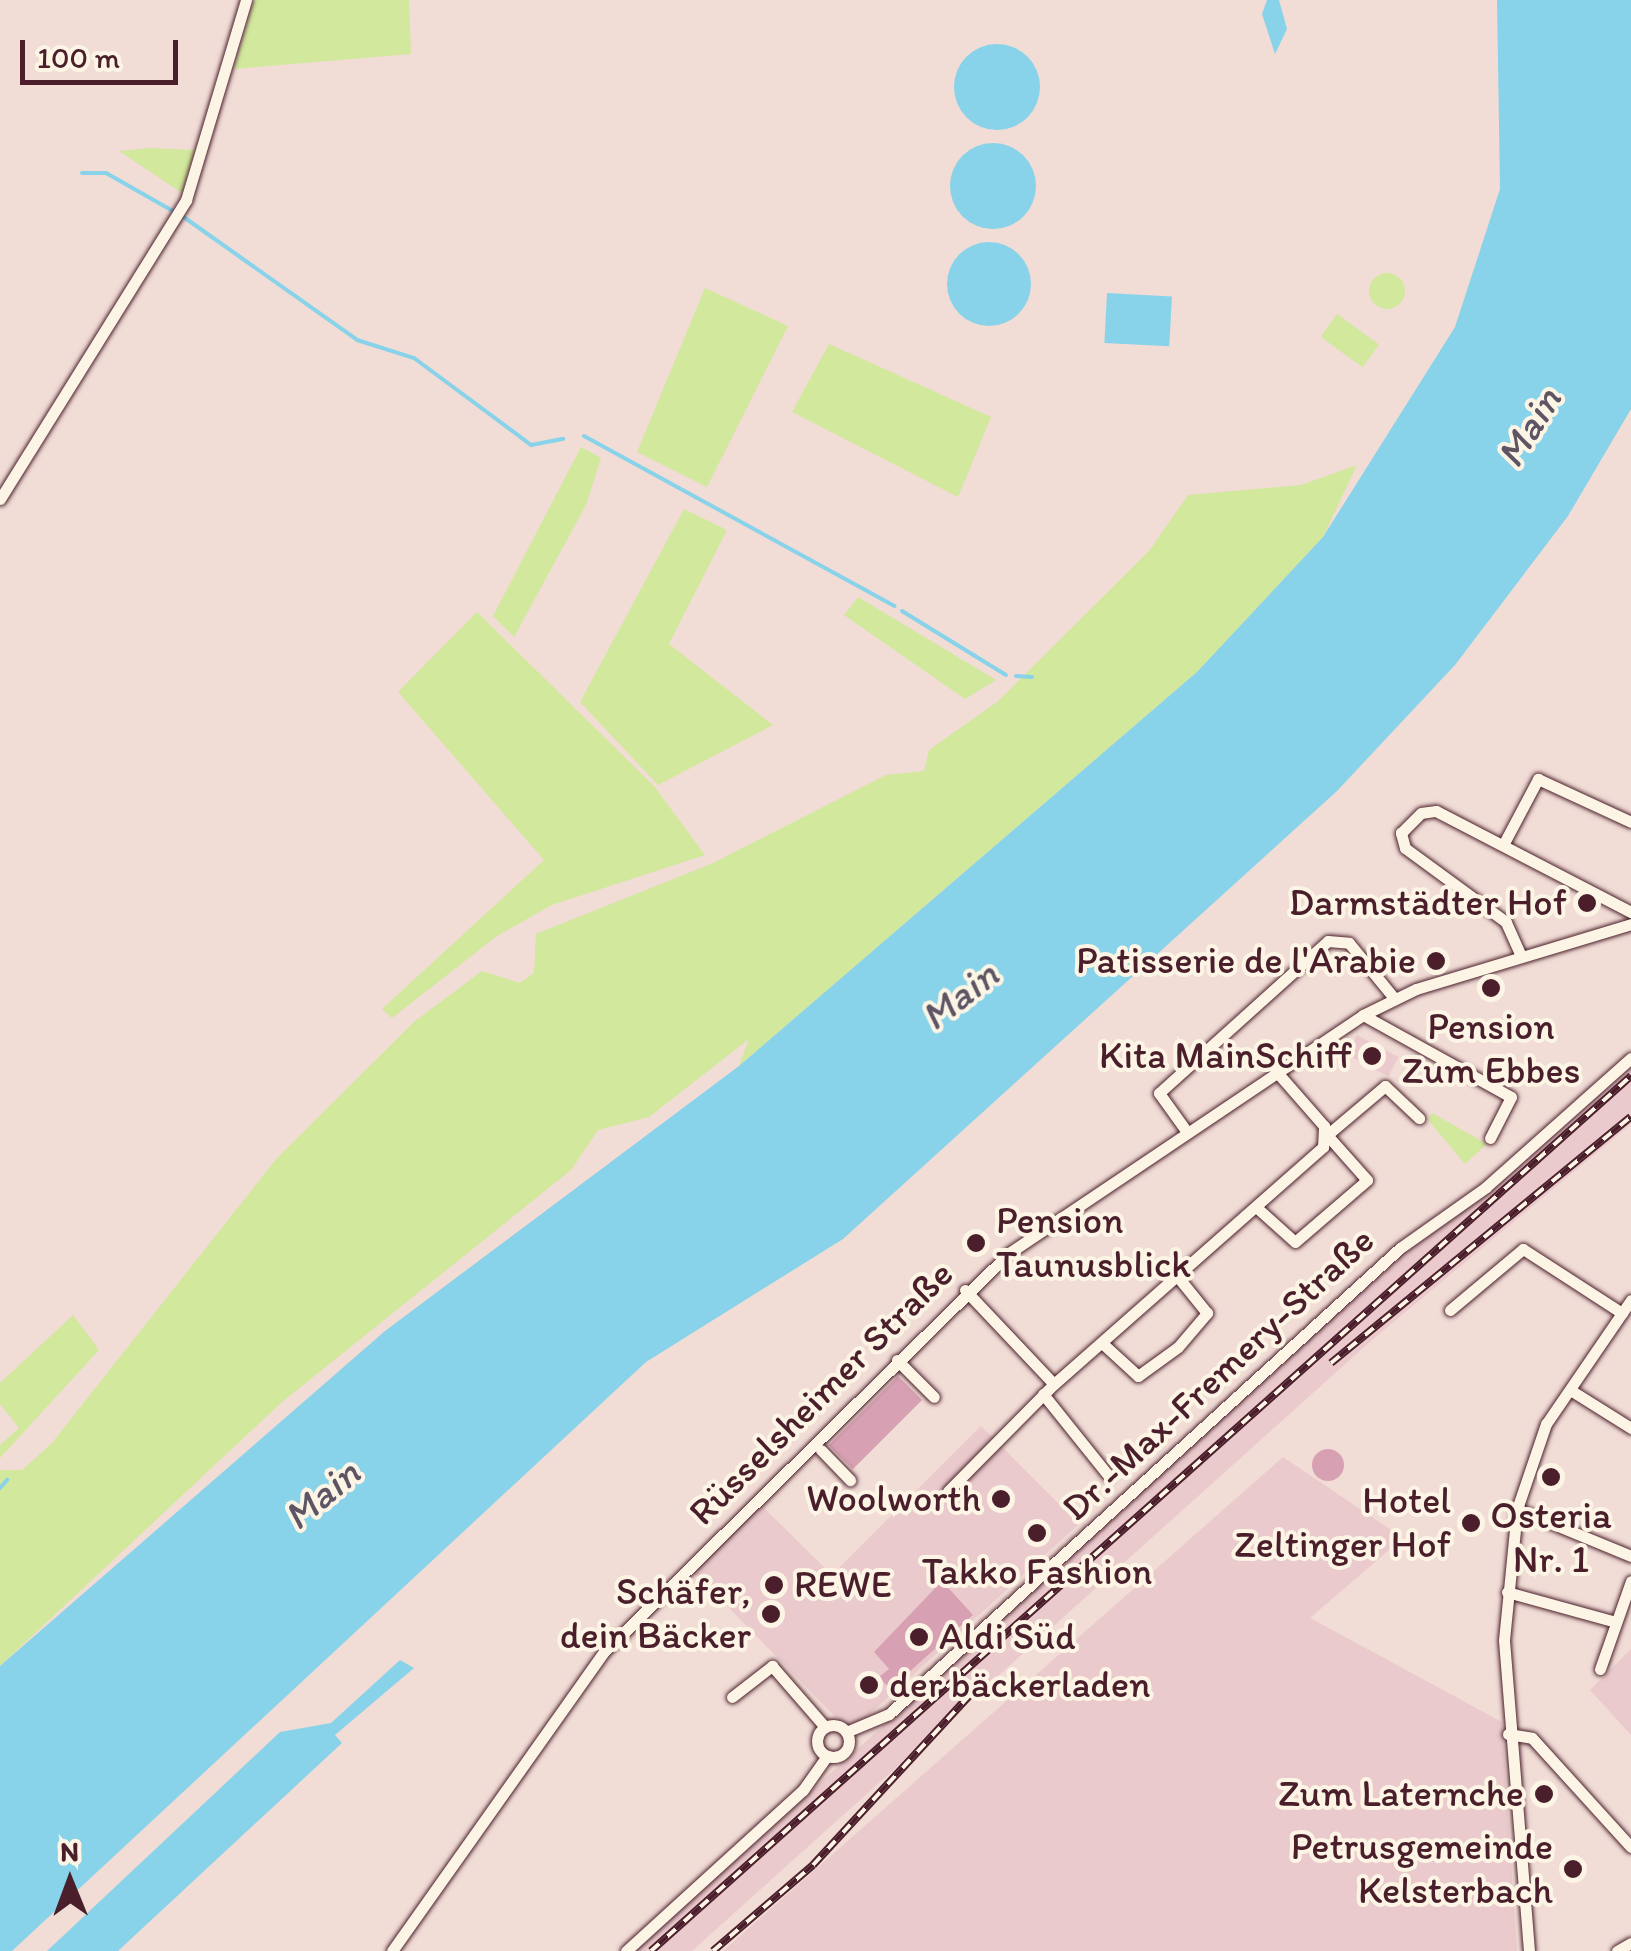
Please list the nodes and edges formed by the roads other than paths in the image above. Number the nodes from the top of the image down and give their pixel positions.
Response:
1 (246, 0) edge
2 (0, 498) edge
3 (1631, 822) edge
4 (1503, 845) junction
5 (1631, 912) edge
6 (1631, 924) edge
7 (1522, 956) junction
8 (1394, 998) junction
9 (1363, 1015) junction
10 (1631, 1058) edge
11 (1275, 1070) junction
12 (1420, 1118) dead end
13 (1187, 1132) junction
14 (1327, 1135) junction
15 (1490, 1138) dead end
16 (1256, 1206) junction
17 (1178, 1277) junction
18 (966, 1290) junction
19 (1631, 1300) edge
20 (1450, 1310) dead end
21 (1622, 1313) junction
22 (1102, 1343) junction
23 (897, 1360) junction
24 (1054, 1384) junction
25 (1572, 1391) junction
26 (1042, 1394) junction
27 (934, 1397) dead end
28 (1631, 1428) edge
29 (820, 1450) dead end
30 (1108, 1475) dead end
31 (850, 1480) dead end
32 (948, 1491) dead end
33 (1517, 1509) junction
34 (1631, 1556) edge
35 (1631, 1581) edge
36 (1507, 1592) junction
37 (1616, 1622) junction
38 (1600, 1668) dead end
39 (732, 1697) dead end
40 (825, 1727) junction
41 (846, 1732) junction
42 (1508, 1734) junction
43 (827, 1756) junction
44 (1631, 1847) edge
45 (1631, 1944) edge
46 (392, 1951) edge
47 (626, 1951) edge
48 (1529, 1951) edge
49 (1617, 1951) edge

1 - 2 street
3 - 4 street
4 - 5 street
4 - 7 street
6 - 7 street, Rüsselsheimer Straße
7 - 8 street, Rüsselsheimer Straße
8 - 9 street, Rüsselsheimer Straße
8 - 13 street
9 - 11 street, Rüsselsheimer Straße
9 - 15 street
10 - 41 street, Dr.-Max-Fremery-Straße
11 - 13 street, Rüsselsheimer Straße
11 - 14 street
12 - 14 street
13 - 18 street, Rüsselsheimer Straße
14 - 16 street
14 - 16 street
16 - 17 street
17 - 22 street
17 - 22 street
18 - 23 street, Rüsselsheimer Straße
18 - 24 street
19 - 21 street
20 - 21 street
21 - 25 street
22 - 24 street
23 - 27 street
23 - 46 street, Rüsselsheimer Straße
24 - 26 street
25 - 28 street
25 - 33 street
26 - 30 street
26 - 32 street
29 - 31 street
33 - 34 street
33 - 36 street
35 - 37 street
36 - 37 street
36 - 42 street
37 - 38 street
39 - 40 street
40 - 41 street
40 - 43 street
41 - 43 street
42 - 44 street
42 - 48 street
43 - 47 street
45 - 49 street

